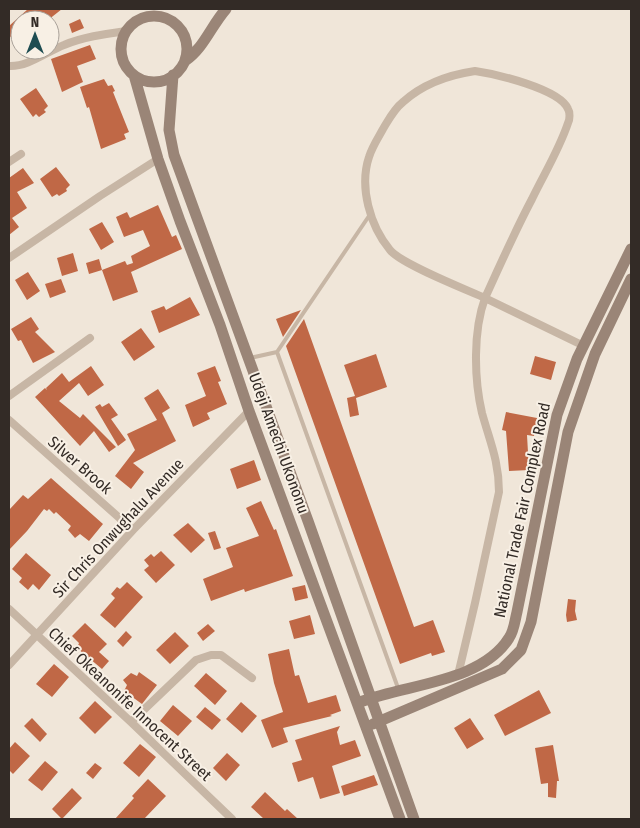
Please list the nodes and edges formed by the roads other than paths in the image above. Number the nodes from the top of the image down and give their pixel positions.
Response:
1 (166, 9) edge
2 (226, 9) edge
3 (147, 17) junction
4 (126, 32) junction
5 (185, 61) junction
6 (9, 66) edge
7 (134, 75) junction
8 (173, 75) junction
9 (21, 154) dead end
10 (158, 159) junction
11 (9, 162) edge
12 (370, 213) junction
13 (631, 249) edge
14 (9, 258) edge
15 (631, 280) edge
16 (485, 298) junction
17 (233, 320) junction
18 (220, 325) junction
19 (90, 338) dead end
20 (584, 346) junction
21 (277, 352) junction
22 (247, 358) junction
23 (9, 396) edge
24 (249, 411) junction
25 (9, 420) edge
26 (133, 530) junction
27 (9, 609) edge
28 (36, 636) junction
29 (9, 665) edge
30 (458, 675) junction
31 (252, 678) dead end
32 (399, 690) junction
33 (370, 698) junction
34 (357, 703) junction
35 (131, 722) junction
36 (379, 722) junction
37 (366, 727) junction
38 (232, 819) edge
39 (400, 819) edge
40 (414, 819) edge

1 - 3 main road
2 - 5 main road
3 - 4 main road
3 - 5 main road
4 - 6 street
4 - 7 main road
5 - 8 main road
7 - 8 main road
7 - 10 main road, Udeji Amechi Ukononu
8 - 17 main road, Udeji Amechi Ukononu
9 - 11 street
10 - 14 street
10 - 18 main road, Udeji Amechi Ukononu
12 - 16 street
12 - 16 street
12 - 21 lane
13 - 20 main road, National Trade Fair Complex Road
15 - 36 main road, National Trade Fair Complex Road
16 - 20 street
16 - 30 street
17 - 18 main road
17 - 22 main road, Udeji Amechi Ukononu
18 - 24 main road, Udeji Amechi Ukononu
19 - 23 street
20 - 30 main road, National Trade Fair Complex Road
21 - 22 lane
21 - 32 lane
22 - 33 main road, Udeji Amechi Ukononu
24 - 26 street, Sir Chris Onwughalu Avenue
24 - 34 main road, Udeji Amechi Ukononu
25 - 26 street, Silver Brook
26 - 28 street, Sir Chris Onwughalu Avenue
27 - 28 street, Chief Okeanonife Innocent Street
28 - 29 street, Sir Chris Onwughalu Avenue
28 - 35 street, Chief Okeanonife Innocent Street
30 - 32 main road, National Trade Fair Complex Road
31 - 35 street
32 - 33 main road, National Trade Fair Complex Road
33 - 34 main road, National Trade Fair Complex Road
33 - 36 main road, Udeji Amechi Ukononu
34 - 37 main road, Udeji Amechi Ukononu
35 - 38 street, Chief Okeanonife Innocent Street
36 - 37 main road, National Trade Fair Complex Road
36 - 40 main road, Udeji Amechi Ukononu
37 - 39 main road, Udeji Amechi Ukononu

